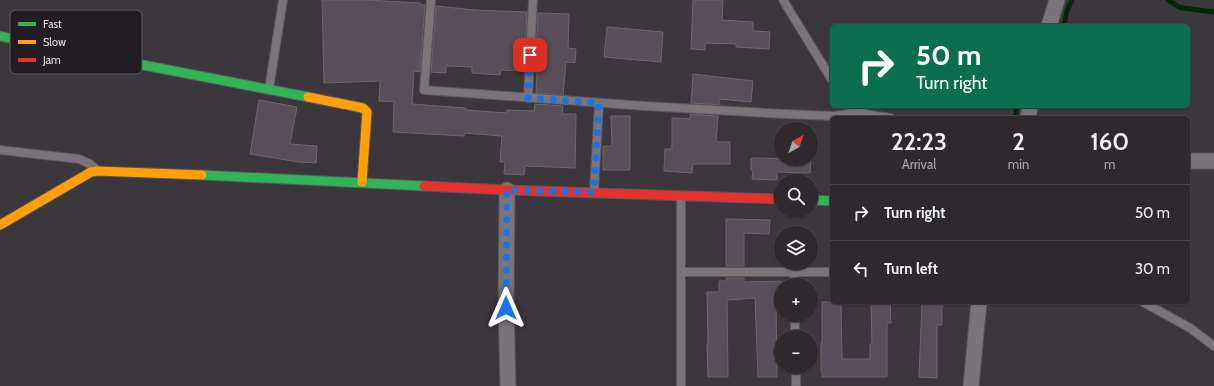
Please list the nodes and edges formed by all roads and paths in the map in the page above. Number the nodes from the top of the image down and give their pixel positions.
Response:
1 (283, 0) edge
2 (430, 0) edge
3 (533, 0) edge
4 (783, 0) edge
5 (1057, 0) edge
6 (1050, 24) edge
7 (0, 36) edge
8 (10, 38) edge
9 (142, 65) edge
10 (830, 77) edge
11 (269, 90) junction
12 (528, 98) junction
13 (599, 103) junction
14 (854, 108) edge
15 (884, 116) edge
16 (0, 150) edge
17 (1190, 161) edge
18 (1214, 161) edge
19 (98, 170) junction
20 (362, 182) junction
21 (507, 190) junction
22 (594, 192) junction
23 (681, 195) junction
24 (774, 199) edge
25 (818, 200) edge
26 (830, 201) edge
27 (0, 225) edge
28 (681, 272) junction
29 (830, 272) edge
30 (794, 273) junction
31 (794, 278) edge
32 (979, 304) edge
33 (1147, 304) edge
34 (1214, 346) edge
35 (796, 374) edge
36 (508, 386) edge
37 (681, 386) edge
38 (796, 386) edge
39 (971, 386) edge

1 - 11 lane
2 - 12 lane
3 - 12 lane
4 - 10 lane
5 - 6 street
7 - 8 street
9 - 11 street
11 - 20 street
12 - 13 lane
13 - 14 lane
13 - 22 lane
14 - 15 lane
16 - 19 lane
17 - 18 street
19 - 20 street
19 - 27 street
20 - 21 street
21 - 22 street
21 - 36 street
22 - 23 street
23 - 24 street
23 - 28 lane
25 - 26 street
28 - 30 lane
28 - 37 lane
29 - 30 lane
30 - 31 lane
32 - 39 street
33 - 34 lane
35 - 38 lane

